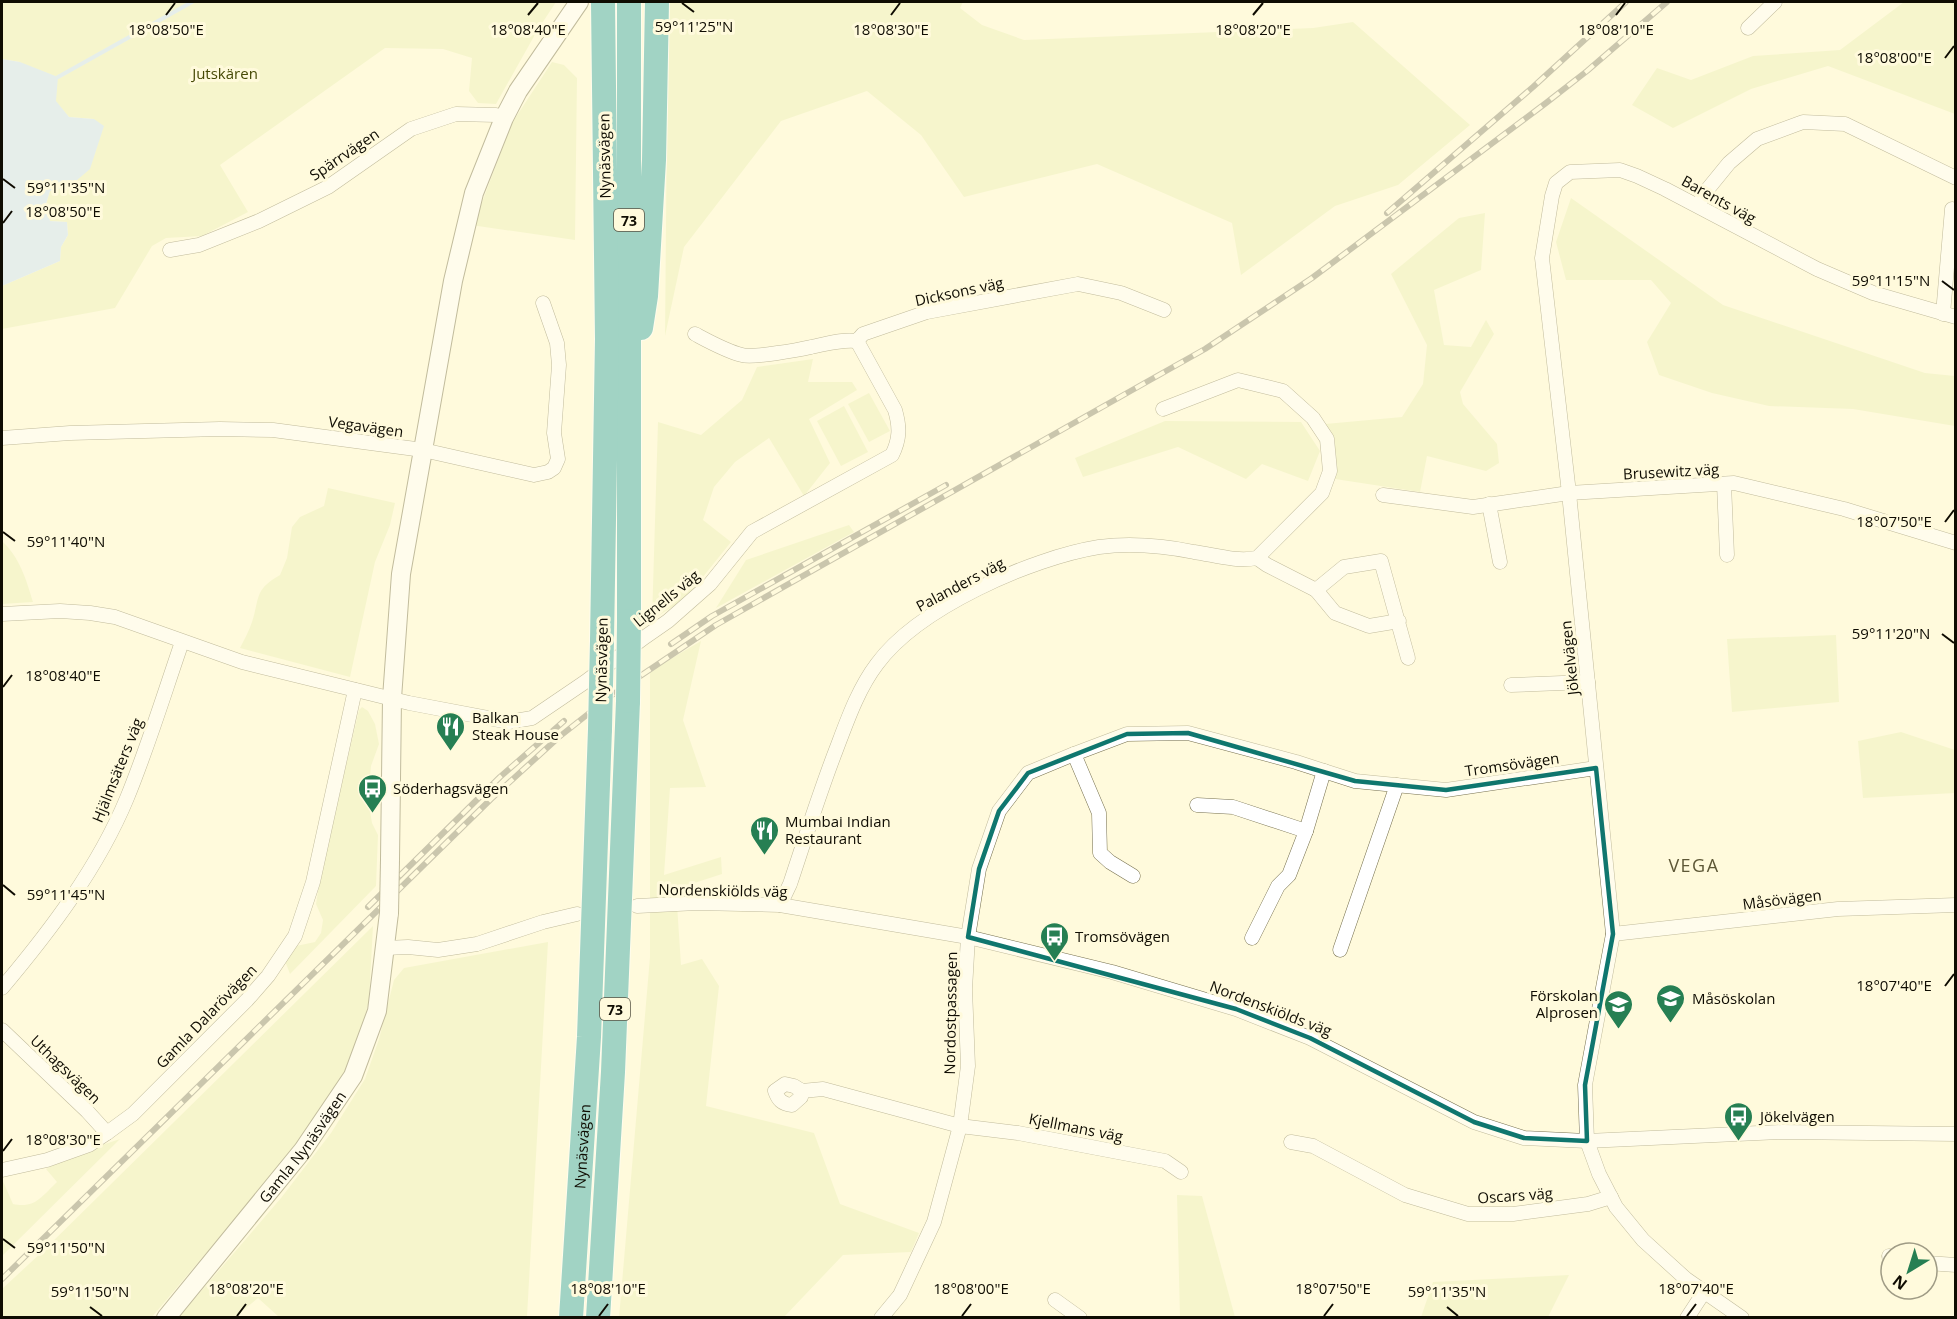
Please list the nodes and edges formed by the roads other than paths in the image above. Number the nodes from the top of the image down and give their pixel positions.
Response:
1 (579, 2) edge
2 (603, 2) edge
3 (1775, 2) edge
4 (657, 7) edge
5 (629, 12) edge
6 (1748, 28) dead end
7 (504, 118) junction
8 (1956, 178) edge
9 (1698, 205) junction
10 (1952, 209) dead end
11 (170, 250) dead end
12 (1545, 279) joint
13 (543, 303) dead end
14 (1164, 310) dead end
15 (1949, 316) edge
16 (695, 334) dead end
17 (857, 341) junction
18 (1163, 409) dead end
19 (629, 416) junction
20 (2, 438) edge
21 (423, 450) junction
22 (1724, 484) junction
23 (1569, 493) junction
24 (1383, 495) dead end
25 (1489, 504) junction
26 (1956, 543) edge
27 (1726, 555) dead end
28 (1257, 558) junction
29 (1500, 562) dead end
30 (1316, 590) junction
31 (2, 614) edge
32 (1399, 621) junction
33 (182, 642) junction
34 (1408, 658) dead end
35 (1588, 682) junction
36 (1511, 685) dead end
37 (355, 690) junction
38 (392, 698) junction
39 (1074, 753) junction
40 (1596, 768) junction
41 (1324, 771) junction
42 (1397, 785) junction
43 (1197, 805) dead end
44 (1306, 831) junction
45 (1133, 876) dead end
46 (780, 905) junction
47 (1956, 905) edge
48 (637, 906) dead end
49 (577, 914) dead end
50 (1614, 934) junction
51 (969, 937) junction
52 (1252, 938) dead end
53 (385, 948) junction
54 (1340, 950) dead end
55 (2, 988) edge
56 (2, 1030) edge
57 (802, 1091) dead end
58 (960, 1126) junction
59 (107, 1133) junction
60 (1956, 1134) edge
61 (1587, 1141) junction
62 (1291, 1142) dead end
63 (2, 1170) edge
64 (1181, 1172) dead end
65 (1611, 1197) junction
66 (1939, 1264) edge
67 (1956, 1265) edge
68 (1704, 1292) junction
69 (1055, 1300) dead end
70 (166, 1317) edge
71 (571, 1317) edge
72 (598, 1317) edge
73 (881, 1317) edge
74 (1080, 1317) edge
75 (1687, 1317) edge
76 (1742, 1317) edge

1 - 7 street
2 - 71 highway, Nynäsvägen / 73, bridge
3 - 6 street
4 - 19 highway
5 - 19 highway, Nynäsvägen / 73
7 - 11 street, Spärrvägen
7 - 21 street
8 - 9 street
9 - 12 street, Barents väg
9 - 15 street, Barents väg
10 - 15 street
12 - 23 street, Jökelvägen
13 - 21 street, Vegavägen
14 - 17 street, Dicksons väg
16 - 17 street, Dicksons väg
17 - 38 street, Lignells väg
18 - 28 street
19 - 72 highway, Nynäsvägen / 73, bridge
20 - 21 street, Vegavägen
21 - 38 street
22 - 23 street, Brusewitz väg
22 - 26 street, Brusewitz väg
22 - 27 street
23 - 25 street, Brusewitz väg
23 - 35 street, Jökelvägen
24 - 25 street, Brusewitz väg
25 - 29 street
28 - 30 street
28 - 46 street, Palanders väg
30 - 32 street
30 - 32 street
31 - 33 street
32 - 34 street
33 - 37 street
33 - 55 street, Hjälmsäters väg
35 - 36 street
35 - 40 street, Jökelvägen
37 - 38 street
37 - 59 street, Gamla Dalarövägen
38 - 53 street, bridge
39 - 41 street, Tromsövägen
39 - 45 street
39 - 51 street, Tromsövägen
40 - 42 street, Tromsövägen
40 - 50 street, Jökelvägen
41 - 42 street, Tromsövägen
41 - 44 street
42 - 54 street
43 - 44 street
44 - 52 street
46 - 48 street, Nordenskiölds väg
46 - 51 street, Nordenskiölds väg
47 - 50 street, Måsövägen
49 - 53 street
50 - 61 street, Jökelvägen
51 - 58 street, Nordostpassagen
51 - 61 street, Nordenskiölds väg
53 - 70 street, Gamla Nynäsvägen
56 - 59 street, Uthagsvägen
57 - 58 street
58 - 64 street, Kjellmans väg
58 - 73 street, Nordostpassagen
59 - 63 street, Gamla Dalarövägen
60 - 61 street, Nordenskiölds väg
61 - 65 street, Jökelvägen
62 - 65 street, Oscars väg
65 - 68 street, Jökelvägen
66 - 67 street
68 - 75 street
68 - 76 street, Jökelvägen
69 - 74 street

